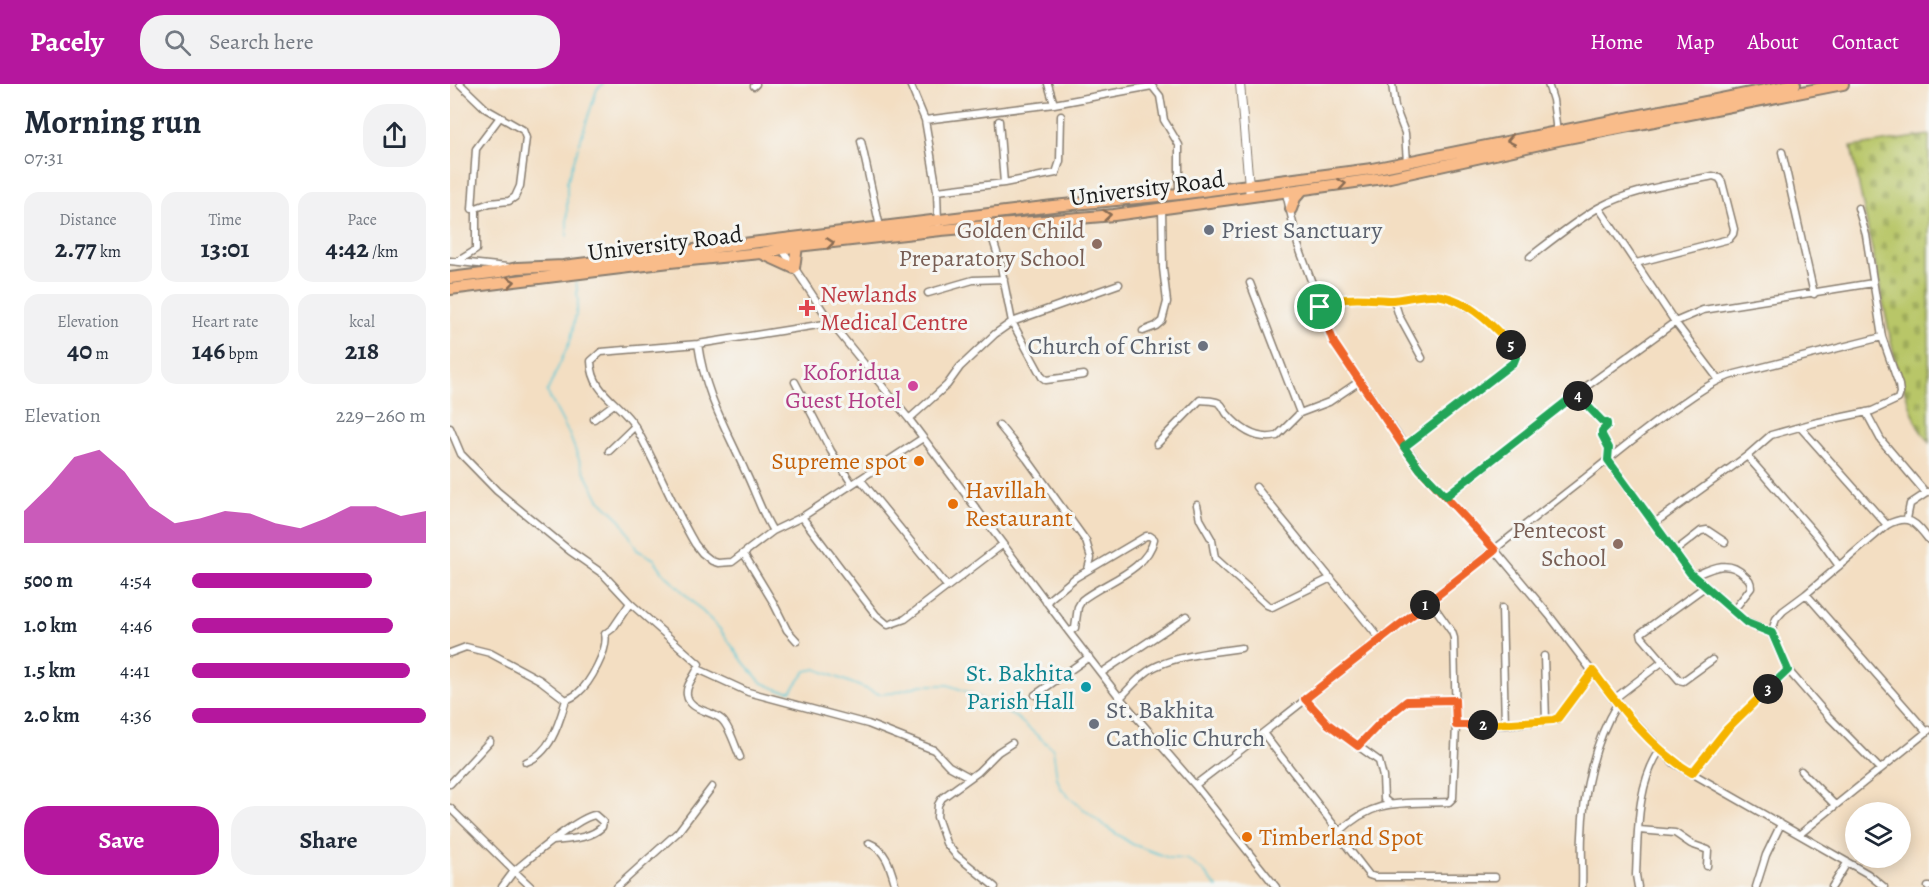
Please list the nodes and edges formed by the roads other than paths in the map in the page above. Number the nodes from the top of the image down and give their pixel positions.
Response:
1 (460, 84) edge
2 (909, 84) edge
3 (1048, 84) edge
4 (1240, 84) edge
5 (1392, 84) edge
6 (1548, 84) edge
7 (1795, 84) edge
8 (1843, 84) edge
9 (1152, 85) edge
10 (1142, 86) edge
11 (1054, 104) junction
12 (1061, 116) dead end
13 (500, 117) junction
14 (925, 120) junction
15 (999, 121) dead end
16 (1558, 135) junction
17 (861, 141) dead end
18 (1782, 152) dead end
19 (1407, 162) junction
20 (1004, 183) junction
21 (1249, 185) junction
22 (1284, 186) junction
23 (1303, 189) junction
24 (937, 191) junction
25 (1179, 194) junction
26 (1250, 197) junction
27 (476, 208) junction
28 (1162, 208) junction
29 (1599, 208) junction
30 (1858, 208) dead end
31 (1291, 209) junction
32 (939, 226) junction
33 (880, 227) junction
34 (989, 227) junction
35 (779, 244) junction
36 (797, 246) junction
37 (761, 253) junction
38 (1530, 257) dead end
39 (450, 261) edge
40 (458, 261) junction
41 (1636, 263) junction
42 (517, 268) junction
43 (794, 268) junction
44 (1004, 279) junction
45 (1250, 283) dead end
46 (1873, 283) junction
47 (451, 284) edge
48 (1119, 284) dead end
49 (928, 292) dead end
50 (1814, 294) junction
51 (1394, 300) junction
52 (1320, 307) junction
53 (1012, 322) junction
54 (1675, 322) junction
55 (831, 323) junction
56 (1143, 331) dead end
57 (1882, 338) junction
58 (699, 344) junction
59 (1422, 358) dead end
60 (1084, 375) dead end
61 (1719, 380) junction
62 (795, 381) dead end
63 (1360, 381) junction
64 (1576, 394) junction
65 (614, 404) junction
66 (1866, 412) junction
67 (1300, 414) junction
68 (594, 419) dead end
69 (909, 419) junction
70 (999, 425) dead end
71 (635, 426) junction
72 (1800, 427) junction
73 (450, 428) edge
74 (923, 438) junction
75 (1157, 444) dead end
76 (1404, 447) junction
77 (609, 451) dead end
78 (1747, 456) junction
79 (1608, 460) junction
80 (860, 479) junction
81 (852, 484) junction
82 (1256, 487) dead end
83 (1927, 493) edge
84 (1446, 496) junction
85 (1197, 505) dead end
86 (802, 517) junction
87 (1907, 519) junction
88 (1653, 524) junction
89 (1887, 525) junction
90 (773, 531) junction
91 (1929, 540) edge
92 (1725, 542) dead end
93 (1002, 545) junction
94 (1495, 550) junction
95 (1674, 552) junction
96 (744, 555) junction
97 (1839, 566) junction
98 (1087, 570) junction
99 (1694, 576) junction
100 (1331, 578) junction
101 (947, 586) junction
102 (1706, 586) junction
103 (1806, 594) junction
104 (1430, 601) junction
105 (1046, 602) junction
106 (630, 603) junction
107 (1502, 608) dead end
108 (1733, 611) junction
109 (1187, 616) dead end
110 (1069, 632) junction
111 (1772, 633) junction
112 (1380, 639) junction
113 (797, 641) dead end
114 (1241, 648) dead end
115 (450, 653) edge
116 (1544, 656) dead end
117 (1089, 657) junction
118 (1712, 660) dead end
119 (1662, 662) junction
120 (698, 669) junction
121 (1788, 670) junction
122 (1593, 671) junction
123 (1101, 673) junction
124 (1035, 695) dead end
125 (1120, 698) junction
126 (1305, 699) junction
127 (566, 700) junction
128 (1455, 700) junction
129 (1616, 701) junction
130 (1546, 721) junction
131 (1456, 725) junction
132 (1505, 725) junction
133 (1928, 731) edge
134 (1263, 733) junction
135 (490, 741) dead end
136 (1012, 743) dead end
137 (1358, 746) junction
138 (1661, 749) junction
139 (740, 757) dead end
140 (526, 762) dead end
141 (1879, 768) junction
142 (1801, 771) dead end
143 (1692, 773) junction
144 (969, 777) junction
145 (450, 784) edge
146 (1195, 785) junction
147 (712, 787) dead end
148 (1390, 804) junction
149 (1835, 805) junction
150 (450, 808) edge
151 (1781, 824) junction
152 (1639, 830) junction
153 (1339, 832) junction
154 (1800, 834) junction
155 (552, 841) junction
156 (869, 843) dead end
157 (1845, 862) edge
158 (1707, 866) dead end
159 (1845, 866) edge
160 (1857, 868) edge
161 (514, 871) junction
162 (1495, 877) dead end
163 (502, 887) edge
164 (531, 887) edge
165 (617, 887) edge
166 (896, 887) edge
167 (995, 887) edge
168 (1276, 887) edge
169 (1582, 887) edge
170 (1638, 887) edge
171 (1756, 887) edge
172 (1832, 887) edge
173 (1884, 887) edge

1 - 13 street
2 - 14 street
3 - 11 street
4 - 21 street
5 - 19 street
6 - 16 street
7 - 16 highway, University Road
8 - 16 highway, University Road
9 - 10 street
9 - 25 street
10 - 11 street
11 - 14 street
12 - 20 street
13 - 27 street
13 - 27 street
14 - 24 street
15 - 20 street
16 -> 19 highway, University Road
23 -> 16 highway, University Road
17 - 33 street
18 - 50 street
19 - 22 highway, University Road
20 - 24 street
21 - 22 highway, University Road
21 - 25 highway, University Road
21 - 26 street
22 - 23 highway, University Road
22 - 26 highway, University Road
22 - 31 street
23 - 31 highway
24 - 32 street
25 - 32 highway, University Road
26 - 28 highway, University Road
27 - 40 street
34 -> 28 highway, University Road
28 - 56 street
29 - 38 street
29 - 41 street
29 - 41 street
30 - 46 street
31 - 52 street
32 - 33 highway, University Road
32 - 34 highway, University Road
36 -> 32 highway, University Road
33 - 35 highway, University Road
34 - 44 street
35 - 36 highway, University Road
35 - 37 highway, University Road
35 - 42 highway, University Road
35 - 43 street
36 - 43 highway
37 - 43 highway
47 -> 37 highway, University Road
39 - 40 street
40 - 42 street
41 - 54 street
42 - 47 highway, University Road
43 - 55 street
44 - 49 street
44 - 53 street
45 - 67 street
46 - 50 street
46 - 57 street
48 - 53 street
50 - 54 street
51 - 52 street
51 - 59 street
51 - 76 street
52 - 63 street
53 - 60 street
53 - 69 street
54 - 61 street
54 - 64 street
55 - 58 street
55 - 69 street
57 - 61 street
57 - 66 street
58 - 65 street
58 - 90 street
61 - 79 street
62 - 81 street
63 - 67 street
63 - 76 street
64 - 79 street
64 - 84 street
65 - 68 street
65 - 71 street
66 - 72 street
66 - 83 street
67 - 75 street
69 - 74 street
70 - 98 street
71 - 77 street
71 - 96 street
72 - 78 street
72 - 89 street
73 - 106 street
74 - 80 street
74 - 93 street
76 - 84 street
78 - 88 street
78 - 97 street
79 - 88 street
79 - 94 street
80 - 81 street
80 - 101 street
81 - 86 street
82 - 100 street
83 - 87 street
84 - 94 street
85 - 100 street
86 - 90 street
86 - 101 street
87 - 89 street
87 - 91 street
88 - 95 street
89 - 97 street
90 - 96 street
92 - 95 street
93 - 101 street
93 - 105 street
94 - 104 street
94 - 122 street
95 - 99 street
96 - 113 street
97 - 103 street
98 - 105 street
98 - 110 street
99 - 102 street
99 - 108 street
100 - 112 street
102 - 108 street
102 - 119 street
103 - 111 street
103 - 133 street
104 - 112 street
104 - 128 street
105 - 110 street
106 - 120 street
106 - 127 street
107 - 132 street
108 - 111 street
109 - 123 street
110 - 117 street
111 - 121 street
112 - 126 street
114 - 125 street
115 - 127 street
116 - 130 street
117 - 123 street
117 - 124 street
118 - 119 street
119 - 129 street
120 - 139 street
120 - 144 street
121 - 141 street
121 - 143 street
122 - 129 street
122 - 130 street
123 - 125 street
125 - 146 street
126 - 134 street
126 - 137 street
127 - 140 street
128 - 131 street
128 - 137 street
129 - 138 street
129 - 169 street
130 - 132 street
131 - 132 street
131 - 148 street
133 - 141 street
134 - 146 street
134 - 153 street
135 - 145 street
136 - 144 street
137 - 148 street
138 - 143 street
138 - 152 street
141 - 149 street
142 - 149 street
143 - 151 street
144 - 167 street
146 - 168 street
147 - 165 street
148 - 153 street
149 - 154 street
150 - 161 street
151 - 154 street
151 - 171 street
152 - 158 street
152 - 170 street
153 - 162 street
154 - 157 street
155 - 155 street
155 - 161 street
156 - 166 street
159 - 172 street
160 - 173 street
161 - 163 street
161 - 164 street

